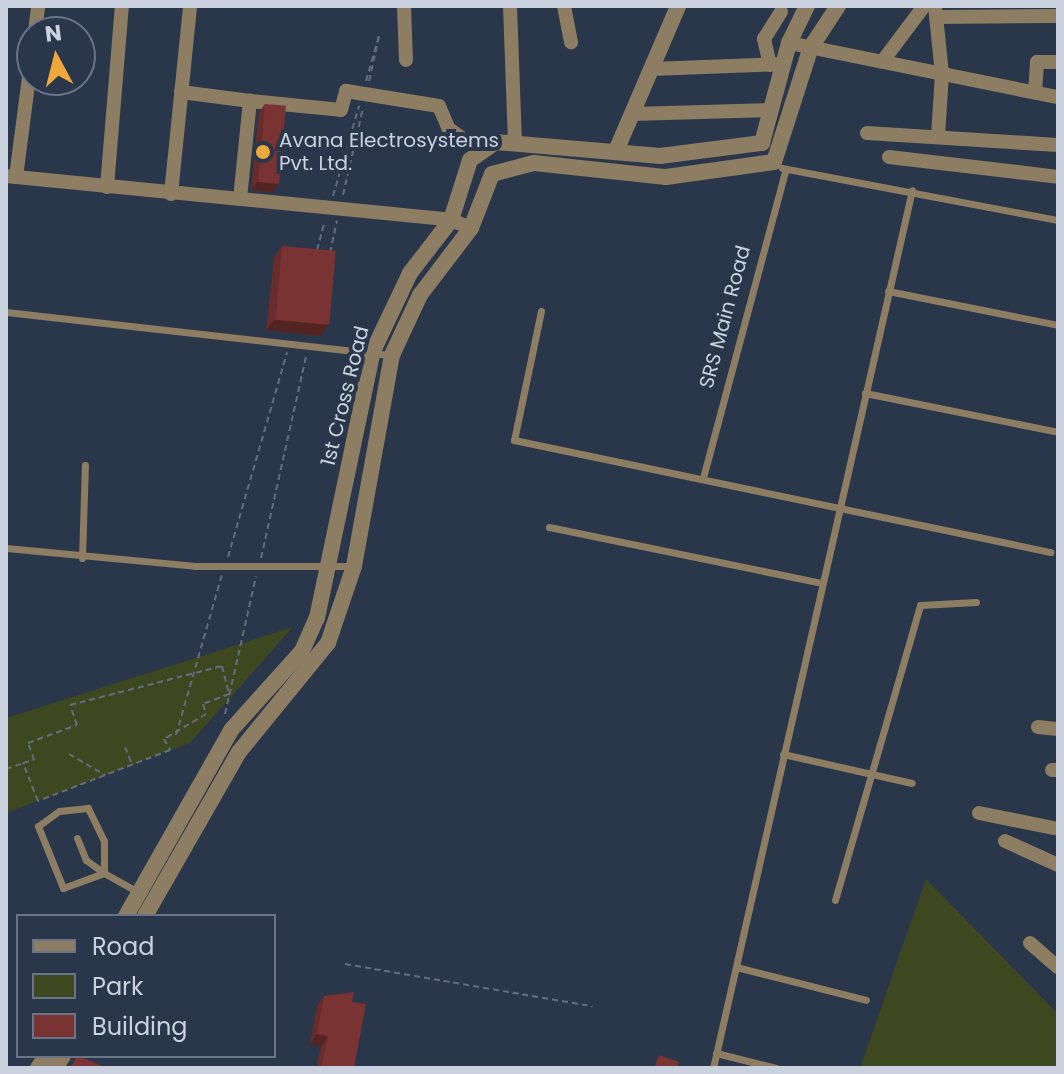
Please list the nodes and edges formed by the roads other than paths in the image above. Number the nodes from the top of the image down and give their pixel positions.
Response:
1 (122, 6) edge
2 (190, 6) edge
3 (404, 6) edge
4 (510, 6) edge
5 (564, 6) edge
6 (678, 6) edge
7 (838, 6) edge
8 (924, 6) edge
9 (780, 9) edge
10 (804, 11) edge
11 (935, 12) edge
12 (1058, 16) edge
13 (571, 42) dead end
14 (789, 43) junction
15 (811, 47) junction
16 (406, 60) dead end
17 (882, 62) junction
18 (1058, 62) edge
19 (777, 65) junction
20 (651, 69) junction
21 (942, 74) junction
22 (181, 92) junction
23 (1035, 92) junction
24 (25, 96) edge
25 (1058, 97) edge
26 (250, 101) junction
27 (771, 110) junction
28 (632, 114) junction
29 (867, 133) dead end
30 (938, 136) junction
31 (515, 142) junction
32 (762, 143) junction
33 (1058, 145) edge
34 (479, 150) junction
35 (616, 151) junction
36 (889, 157) dead end
37 (779, 166) junction
38 (11, 176) edge
39 (1058, 177) edge
40 (107, 187) junction
41 (912, 190) junction
42 (171, 194) junction
43 (240, 199) junction
44 (451, 220) junction
45 (1058, 220) edge
46 (471, 228) junction
47 (888, 291) junction
48 (541, 311) dead end
49 (6, 312) edge
50 (1058, 325) edge
51 (373, 351) junction
52 (392, 355) junction
53 (865, 393) junction
54 (1058, 432) edge
55 (85, 465) dead end
56 (704, 474) junction
57 (839, 505) junction
58 (549, 527) dead end
59 (6, 548) edge
60 (1050, 552) dead end
61 (82, 558) junction
62 (332, 565) junction
63 (354, 566) junction
64 (822, 583) junction
65 (976, 602) dead end
66 (1038, 727) dead end
67 (1058, 729) edge
68 (783, 754) junction
69 (871, 774) junction
70 (912, 783) dead end
71 (979, 813) dead end
72 (1058, 829) edge
73 (77, 838) dead end
74 (1005, 841) dead end
75 (1058, 865) edge
76 (104, 873) junction
77 (147, 896) junction
78 (835, 900) dead end
79 (128, 914) edge
80 (145, 914) edge
81 (1030, 943) dead end
82 (736, 967) junction
83 (1058, 967) edge
84 (866, 1000) dead end
85 (716, 1053) junction
86 (713, 1068) edge
87 (776, 1068) edge

1 - 40 street
2 - 22 street
3 - 16 street
4 - 31 street
5 - 13 street
6 - 20 street
7 - 15 street
8 - 17 street
9 - 10 street
9 - 19 street
10 - 14 street
11 - 12 street
11 - 21 street
14 - 15 street
14 - 19 street
15 - 17 street
15 - 37 street
17 - 21 street
18 - 23 street
19 - 20 street
19 - 27 street
20 - 28 street
21 - 23 street
21 - 30 street
22 - 26 street
22 - 42 street
23 - 25 street
24 - 38 street
26 - 34 street
26 - 43 street
27 - 28 street
27 - 32 street
28 - 35 street
29 - 30 street
30 - 33 street
31 - 34 street
31 - 35 street
32 - 35 street
32 - 37 lane
34 - 44 street, 1st Cross Road
36 - 39 street
37 - 41 lane
37 - 46 street
37 - 56 lane, SRS Main Road
38 - 40 street
40 - 42 street
41 - 45 lane
41 - 47 lane
42 - 43 street
43 - 44 street
44 - 46 street
44 - 51 street, 1st Cross Road
46 - 52 street
47 - 50 lane
47 - 53 lane
48 - 56 lane
49 - 51 lane
51 - 52 lane
51 - 62 street, 1st Cross Road
52 - 63 street
53 - 54 lane
53 - 57 lane
55 - 61 lane
56 - 57 lane
57 - 60 lane
57 - 64 lane
58 - 64 lane
59 - 61 lane
61 - 62 lane
62 - 63 lane
62 - 77 street, 1st Cross Road
63 - 77 street
64 - 68 lane
65 - 69 lane
66 - 67 street
68 - 69 lane
68 - 82 lane
69 - 70 lane
69 - 78 lane
71 - 72 street
73 - 76 lane
74 - 75 street
76 - 76 lane
76 - 77 lane
77 - 79 street, 1st Cross Road
77 - 80 street
81 - 83 street
82 - 84 lane
82 - 85 lane
85 - 86 lane
85 - 87 lane

